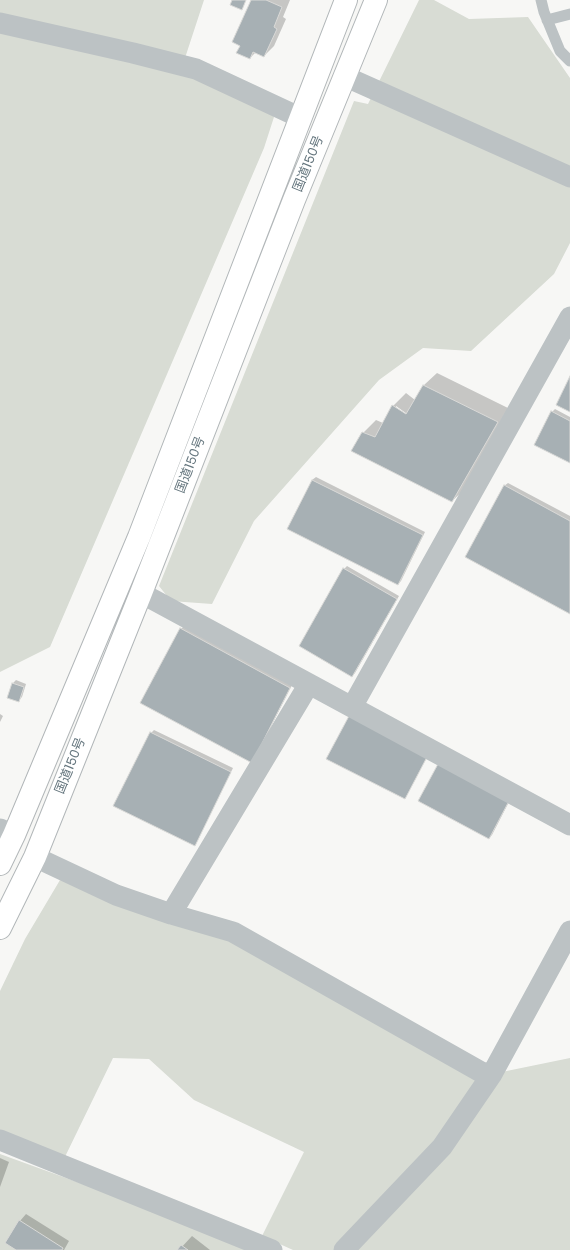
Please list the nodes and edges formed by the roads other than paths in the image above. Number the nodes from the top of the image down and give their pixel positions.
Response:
1 (346, 0) edge
2 (376, 0) edge
3 (541, 0) edge
4 (570, 14) edge
5 (547, 20) junction
6 (0, 23) edge
7 (570, 61) edge
8 (344, 76) junction
9 (301, 118) junction
10 (570, 177) edge
11 (570, 317) edge
12 (142, 593) junction
13 (310, 684) junction
14 (352, 707) junction
15 (570, 825) edge
16 (7, 832) edge
17 (35, 857) junction
18 (0, 864) edge
19 (171, 914) junction
20 (0, 928) edge
21 (570, 931) edge
22 (492, 1074) junction
23 (0, 1140) edge
24 (272, 1250) edge
25 (344, 1250) edge

1 - 9 highway, 国道150号
2 - 8 highway, 国道150号
3 - 5 lane
4 - 5 lane
5 - 7 lane
6 - 9 street
8 - 10 street
8 - 12 highway, 国道150号
9 - 16 highway, 国道150号
11 - 14 street
12 - 13 street
12 - 17 highway, 国道150号
13 - 14 street
13 - 19 street
14 - 15 street
16 - 18 highway, 国道150号
17 - 19 street
17 - 20 highway, 国道150号
19 - 22 street
21 - 22 street
22 - 25 street
23 - 24 street

